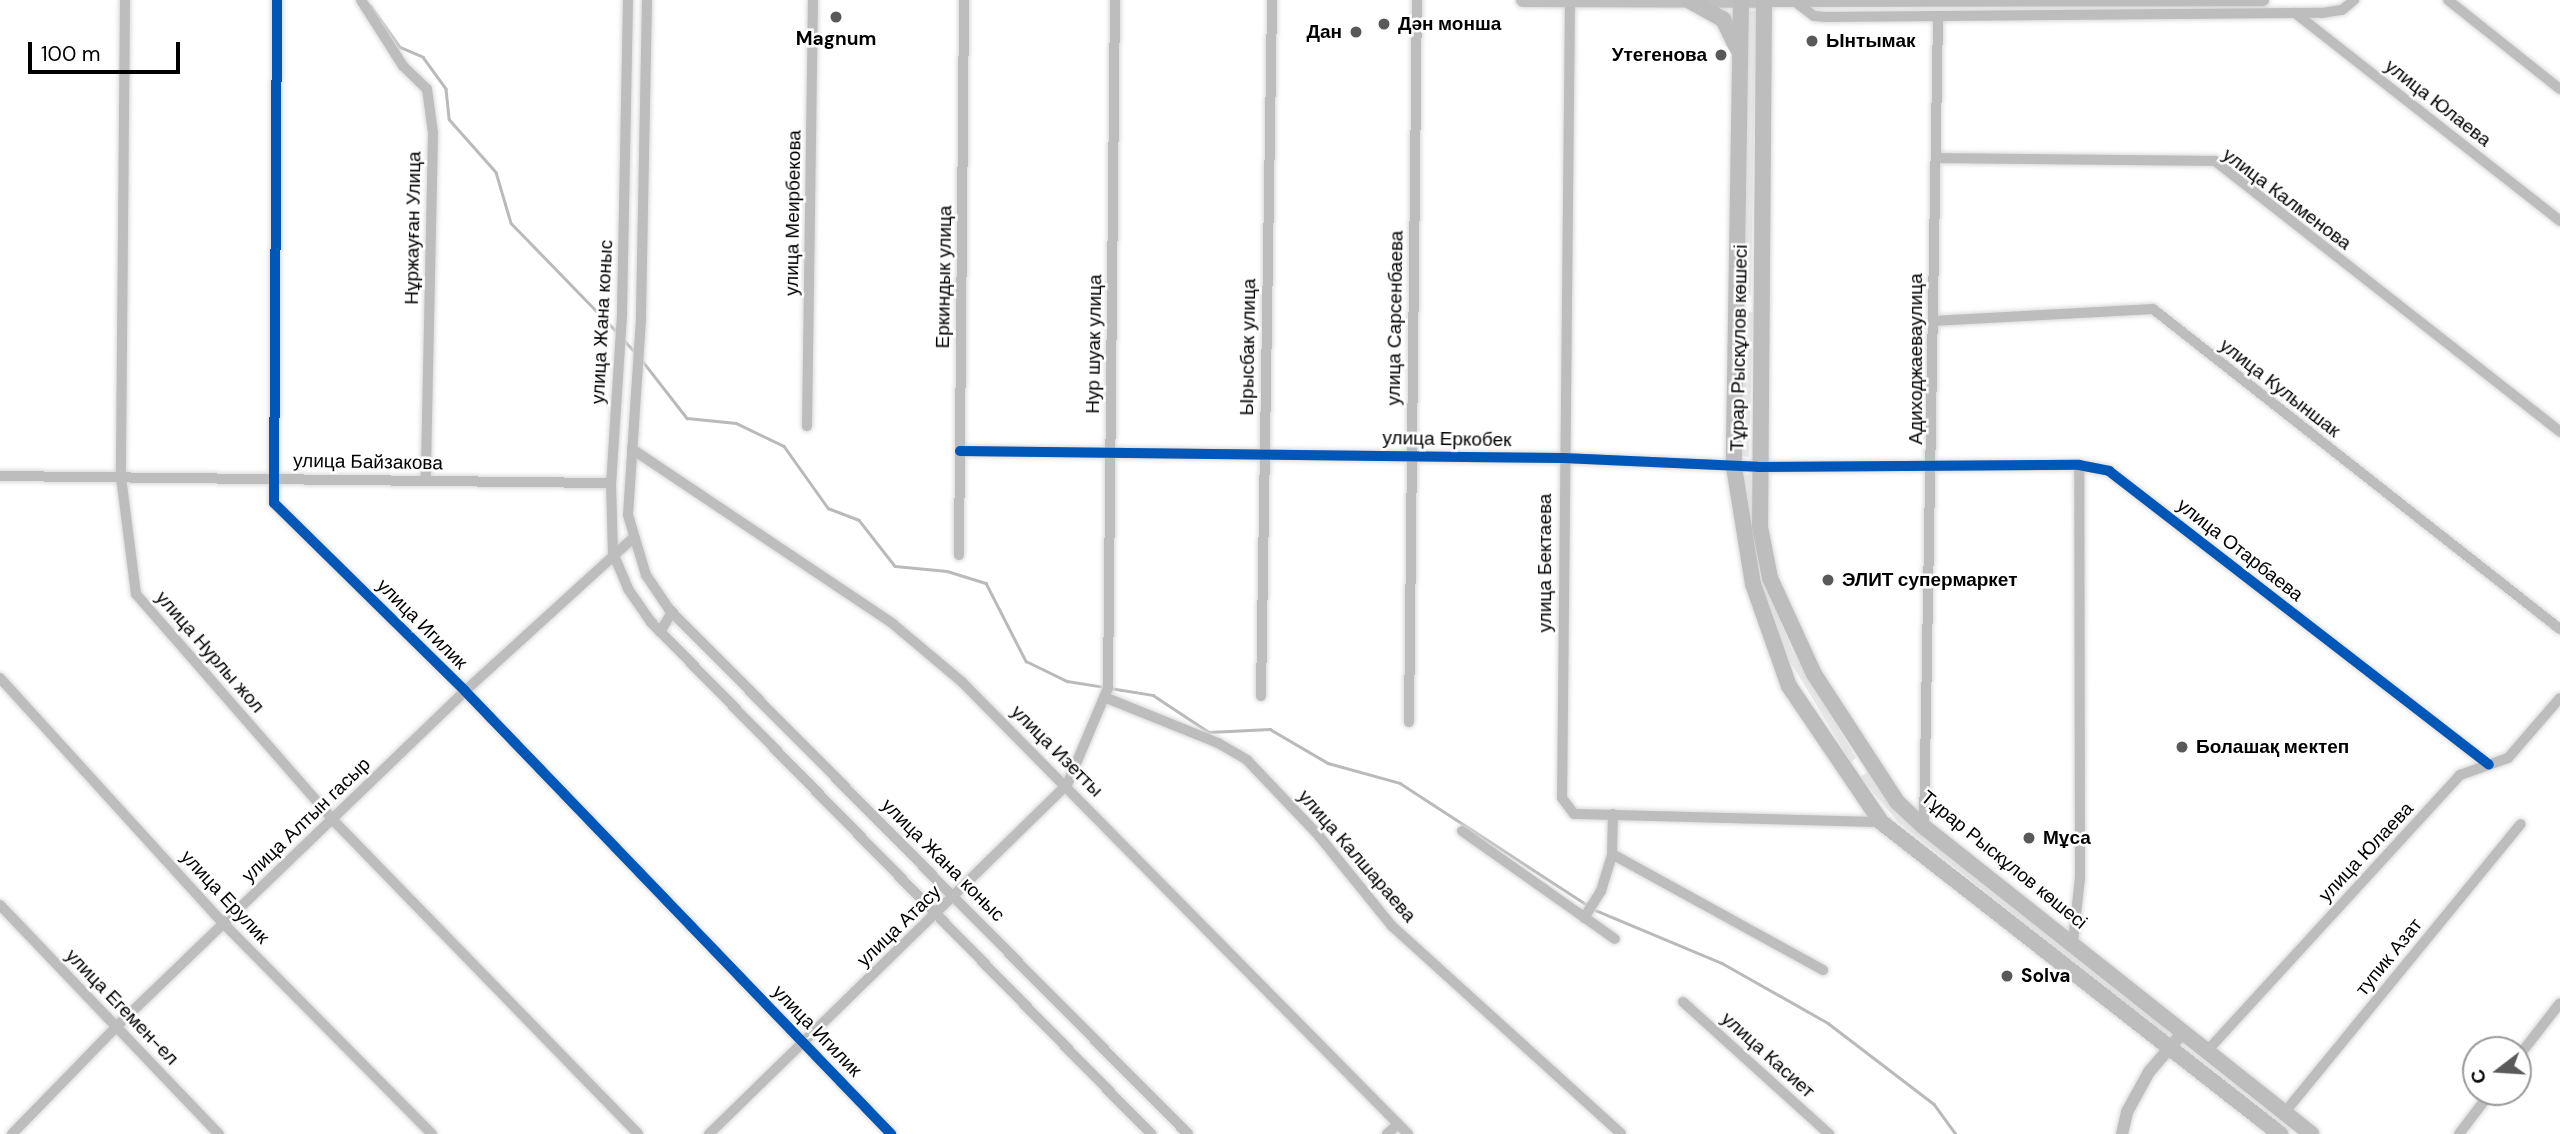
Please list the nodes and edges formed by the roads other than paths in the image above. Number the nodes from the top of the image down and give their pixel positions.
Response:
1 (125, 0) edge
2 (277, 0) edge
3 (361, 0) edge
4 (628, 0) edge
5 (647, 0) edge
6 (813, 0) edge
7 (964, 0) edge
8 (1115, 0) edge
9 (1272, 0) edge
10 (1417, 0) edge
11 (1524, 0) edge
12 (1741, 0) edge
13 (2263, 0) edge
14 (2354, 0) edge
15 (2448, 0) edge
16 (1570, 1) edge
17 (1690, 1) edge
18 (1764, 1) edge
19 (1794, 1) edge
20 (2295, 13) junction
21 (1938, 17) junction
22 (1740, 55) junction
23 (2560, 89) edge
24 (1936, 158) junction
25 (2560, 221) edge
26 (1736, 307) junction
27 (1760, 307) junction
28 (1933, 321) junction
29 (807, 426) dead end
30 (2560, 432) edge
31 (632, 449) junction
32 (960, 451) junction
33 (1110, 453) junction
34 (1263, 455) junction
35 (1411, 456) junction
36 (1563, 458) junction
37 (2079, 465) junction
38 (1734, 467) junction
39 (1758, 467) junction
40 (1933, 468) junction
41 (0, 476) edge
42 (121, 477) junction
43 (273, 478) junction
44 (426, 480) junction
45 (611, 483) junction
46 (632, 539) junction
47 (613, 553) junction
48 (959, 555) dead end
49 (672, 612) junction
50 (2560, 629) edge
51 (660, 632) junction
52 (0, 678) edge
53 (465, 691) junction
54 (1106, 693) junction
55 (1261, 696) dead end
56 (2560, 698) edge
57 (1409, 722) dead end
58 (1871, 761) junction
59 (2488, 765) junction
60 (1850, 775) junction
61 (1068, 785) junction
62 (1614, 814) junction
63 (332, 818) junction
64 (1881, 822) junction
65 (2521, 824) dead end
66 (1924, 827) junction
67 (1462, 831) dead end
68 (1612, 854) junction
69 (954, 897) junction
70 (0, 905) edge
71 (935, 915) junction
72 (1584, 918) junction
73 (223, 923) junction
74 (1615, 939) dead end
75 (2073, 942) junction
76 (1823, 970) dead end
77 (1684, 1002) dead end
78 (2560, 1003) edge
79 (116, 1027) junction
80 (2184, 1031) junction
81 (2532, 1039) edge
82 (804, 1044) junction
83 (2169, 1048) junction
84 (2208, 1050) junction
85 (2480, 1106) edge
86 (2285, 1112) junction
87 (1398, 1124) junction
88 (12, 1134) edge
89 (219, 1134) edge
90 (432, 1134) edge
91 (638, 1134) edge
92 (709, 1134) edge
93 (891, 1134) edge
94 (1151, 1134) edge
95 (1188, 1134) edge
96 (1387, 1134) edge
97 (1408, 1134) edge
98 (1621, 1134) edge
99 (1829, 1134) edge
100 (2122, 1134) edge
101 (2280, 1134) edge
102 (2311, 1134) edge
103 (2459, 1134) edge

1 - 42 street, улица Нурлы жол
2 - 43 street, улица Игилик
3 - 44 street, Нұржауған Улица
4 - 45 street, улица Жана коныс
5 - 31 street, улица Жана коныс
6 - 29 street, улица Меирбекова
7 - 32 street, Еркиндык улица
8 - 33 street, Нур шуак улица
9 - 34 street, Ырысбак улица
10 - 35 street, улица Сарсенбаева
11 - 16 main road
12 - 17 main road
12 - 18 main road
12 - 22 main road, Тұрар Рыскұлов көшесі
13 - 19 street
14 - 20 street
15 - 23 street
16 - 17 main road
16 - 36 street, улица Бектаева
17 - 22 main road
18 - 19 street
18 - 27 main road, Тұрар Рыскұлов көшесі
19 - 21 street
20 - 21 street
20 - 25 street, улица Юлаева
21 - 24 street, Адиходжаеваулица
22 - 26 main road, Тұрар Рыскұлов көшесі
24 - 28 street, Адиходжаеваулица
24 - 30 street, улица Калменова
26 - 27 main road
26 - 38 main road, Тұрар Рыскұлов көшесі
27 - 39 main road, Тұрар Рыскұлов көшесі
28 - 40 street, Адиходжаеваулица
28 - 50 street, улица Кулыншак
31 - 46 street, улица Жана коныс
31 - 61 street, улица Изетты
32 - 33 street, улица Еркобек
32 - 48 street, Еркиндык улица
33 - 34 street, улица Еркобек
33 - 54 street, Нур шуак улица
34 - 35 street, улица Еркобек
34 - 55 street, Ырысбак улица
35 - 36 street, улица Еркобек
35 - 57 street, улица Сарсенбаева
36 - 38 street, улица Еркобек
36 - 62 street, улица Бектаева
37 - 40 street, улица Отарбаева
37 - 59 street, улица Отарбаева
37 - 75 street
38 - 39 street, улица Еркобек
38 - 60 main road, Тұрар Рыскұлов көшесі
39 - 40 street, улица Еркобек
39 - 58 main road, Тұрар Рыскұлов көшесі
40 - 66 street, Адиходжаеваулица
41 - 42 street, улица Байзакова
42 - 43 street, улица Байзакова
42 - 63 street, улица Нурлы жол
43 - 44 street, улица Байзакова
43 - 53 street, улица Игилик
44 - 45 street, улица Байзакова
45 - 47 street, улица Жана коныс
46 - 47 street, улица Алтын гасыр
46 - 49 street, улица Жана коныс
47 - 51 street, улица Жана коныс
47 - 53 street, улица Алтын гасыр
49 - 51 street
49 - 69 street, улица Жана коныс
51 - 71 street, улица Жана коныс
52 - 73 street, улица Ерулик
53 - 63 street, улица Алтын гасыр
53 - 82 street, улица Игилик
54 - 61 street, улица Атасу
54 - 98 street, улица Калшараева
56 - 59 street, улица Юлаева
58 - 60 main road
58 - 66 main road, Тұрар Рыскұлов көшесі
59 - 84 street, улица Юлаева
60 - 64 main road, Тұрар Рыскұлов көшесі
61 - 69 street, улица Атасу
61 - 87 street, улица Изетты
62 - 64 street, улица Бектаева
62 - 68 street
63 - 73 street, улица Алтын гасыр
63 - 91 street, улица Нурлы жол
64 - 83 main road, Тұрар Рыскұлов көшесі
65 - 86 street, тупик Азат
66 - 75 main road, Тұрар Рыскұлов көшесі
67 - 72 street
68 - 72 street
68 - 76 street
69 - 71 street, улица Атасу
69 - 95 street, улица Жана коныс
70 - 79 street, улица Егемен-ел
71 - 82 street, улица Атасу
71 - 94 street, улица Жана коныс
72 - 74 street
73 - 79 street, улица Алтын гасыр
73 - 90 street, улица Ерулик
75 - 80 main road, Тұрар Рыскұлов көшесі
77 - 99 street, улица Касиет
78 - 81 street
79 - 88 street, улица Алтын гасыр
79 - 89 street, улица Егемен-ел
80 - 83 street
80 - 84 main road, Тұрар Рыскұлов көшесі
82 - 92 street, улица Атасу
82 - 93 street, улица Игилик
83 - 100 street
83 - 101 main road, Тұрар Рыскұлов көшесі
84 - 86 main road, Тұрар Рыскұлов көшесі
85 - 103 street
86 - 102 main road, Тұрар Рыскұлов көшесі
87 - 96 street
87 - 97 street, улица Изетты

